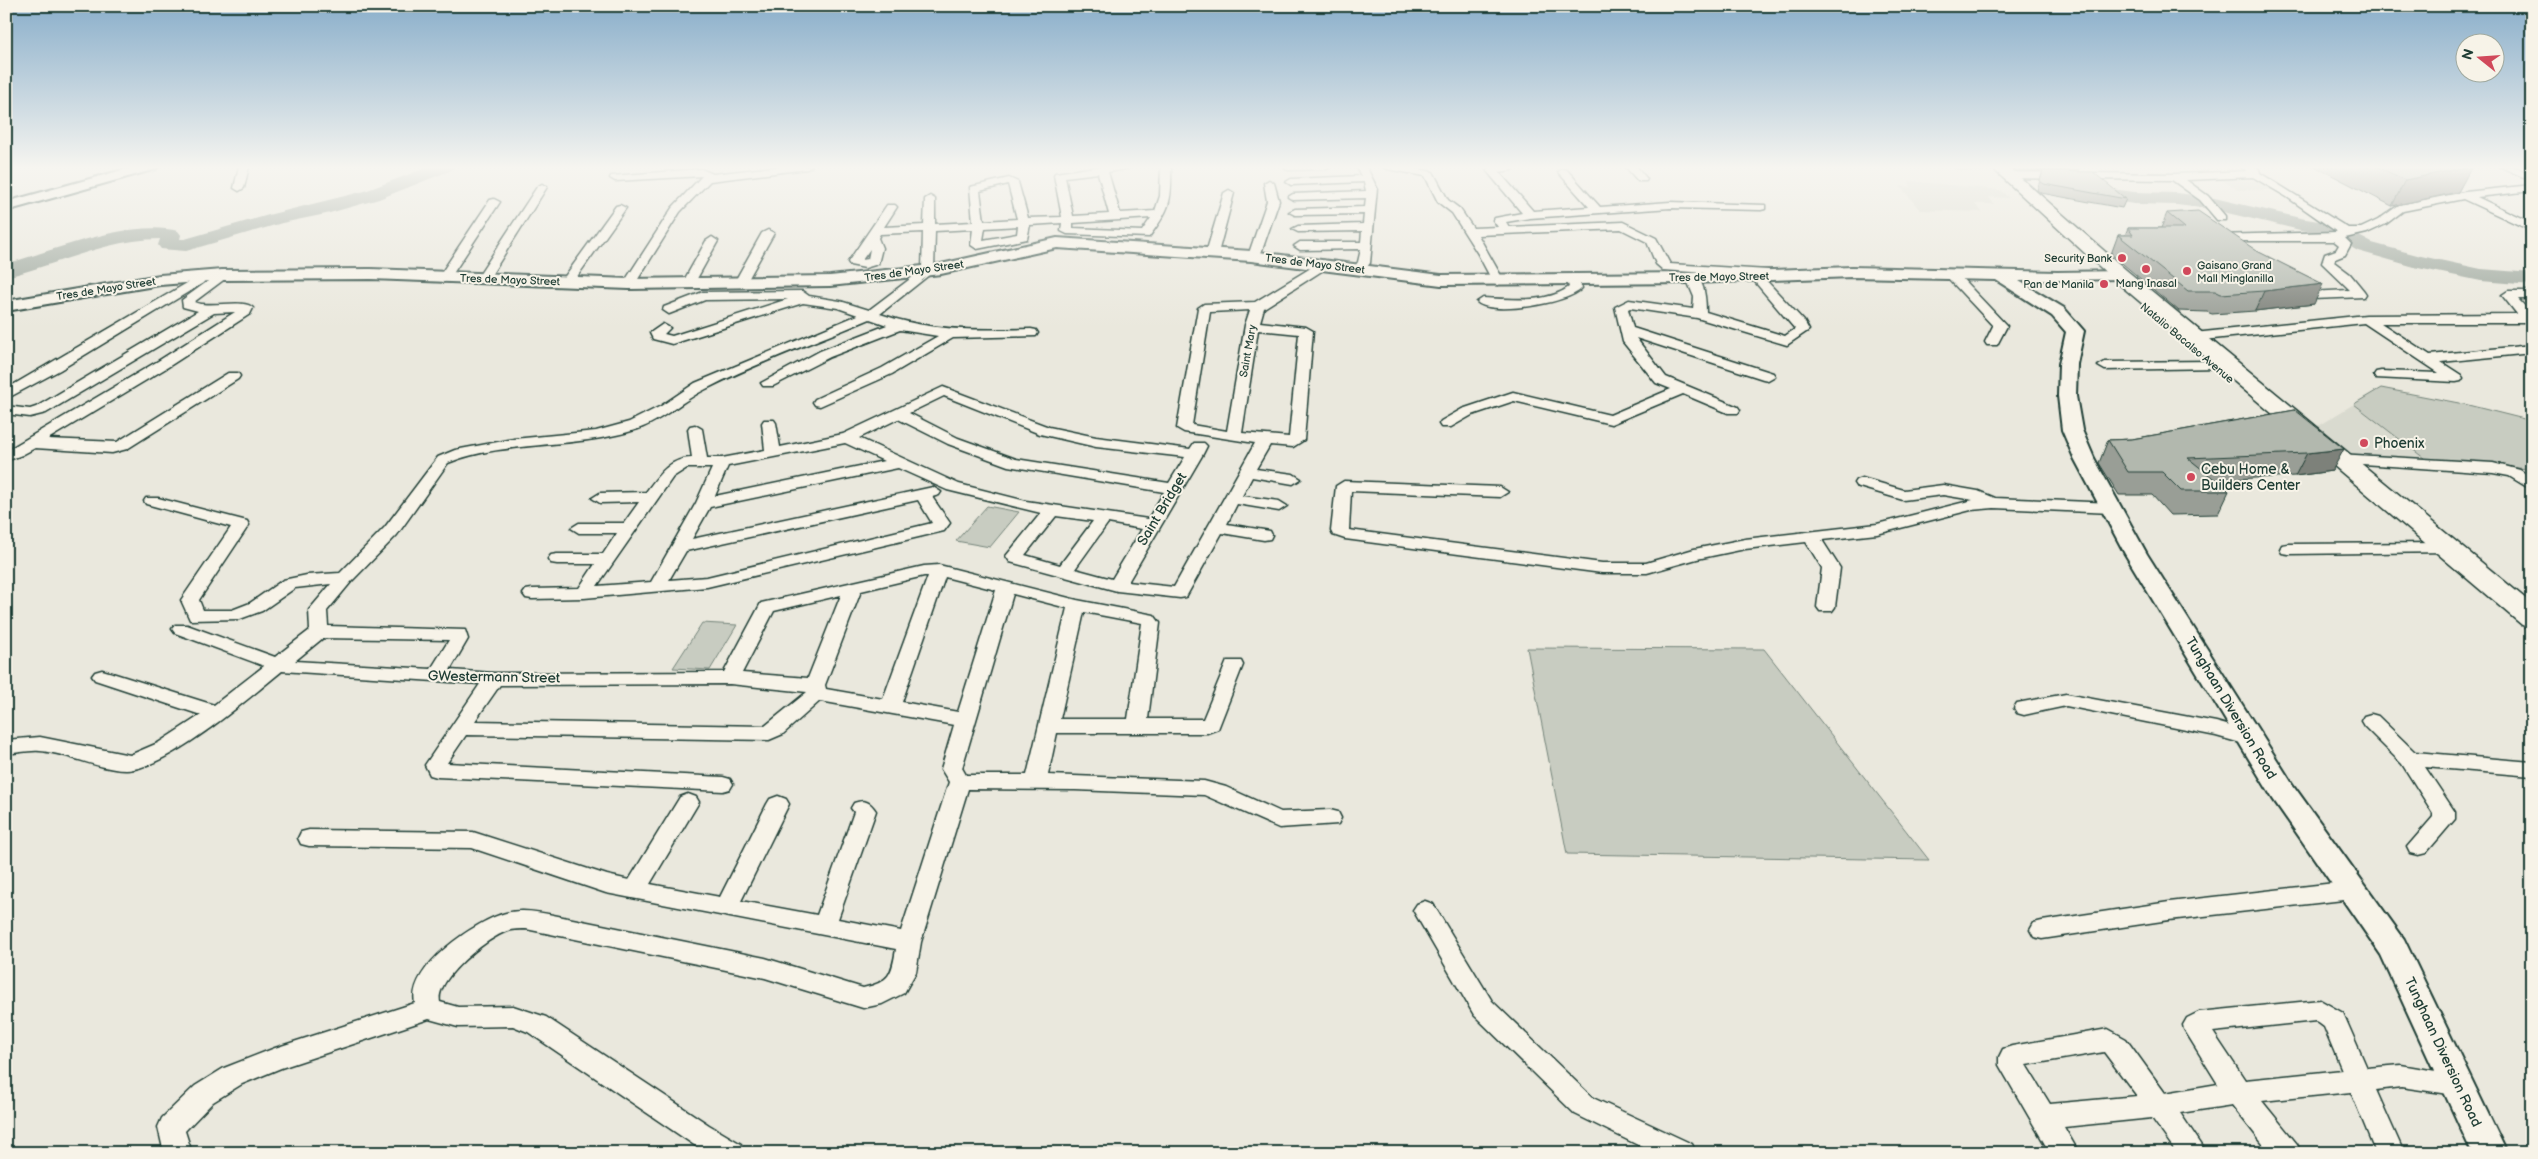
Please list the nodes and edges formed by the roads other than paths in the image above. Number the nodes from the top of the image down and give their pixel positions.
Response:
1 (482, 220) edge
2 (521, 220) edge
3 (611, 220) edge
4 (670, 220) edge
5 (883, 220) edge
6 (929, 220) edge
7 (978, 220) edge
8 (1023, 220) edge
9 (1067, 220) edge
10 (1068, 220) edge
11 (1156, 220) edge
12 (1221, 220) edge
13 (1266, 220) edge
14 (1369, 220) edge
15 (1462, 220) edge
16 (1499, 220) edge
17 (2048, 220) edge
18 (2055, 220) edge
19 (2326, 220) edge
20 (2384, 220) edge
21 (2515, 220) edge
22 (1024, 223) junction
23 (979, 226) junction
24 (1368, 227) junction
25 (2532, 228) edge
26 (928, 229) junction
27 (1298, 229) dead end
28 (1505, 230) junction
29 (1470, 232) junction
30 (768, 233) dead end
31 (2342, 235) junction
32 (2215, 238) edge
33 (712, 241) dead end
34 (1366, 245) junction
35 (1300, 246) dead end
36 (1212, 253) junction
37 (1254, 256) junction
38 (1321, 266) junction
39 (1359, 269) junction
40 (928, 271) junction
41 (1951, 274) junction
42 (214, 275) junction
43 (1782, 275) junction
44 (2112, 275) junction
45 (1756, 276) junction
46 (1999, 276) junction
47 (444, 278) junction
48 (1572, 278) junction
49 (1692, 278) junction
50 (482, 280) junction
51 (812, 281) junction
52 (1498, 281) junction
53 (567, 282) junction
54 (740, 282) junction
55 (630, 284) junction
56 (688, 284) junction
57 (2532, 294) edge
58 (2312, 296) edge
59 (803, 297) junction
60 (1483, 302) dead end
61 (6, 306) edge
62 (1258, 306) junction
63 (211, 308) junction
64 (669, 310) dead end
65 (872, 314) junction
66 (1699, 314) junction
67 (2530, 318) edge
68 (2366, 319) junction
69 (1252, 325) junction
70 (896, 326) junction
71 (663, 328) dead end
72 (1628, 331) junction
73 (1031, 333) dead end
74 (950, 334) junction
75 (2194, 337) junction
76 (1992, 342) dead end
77 (2532, 349) edge
78 (2427, 358) junction
79 (2214, 365) junction
80 (2105, 366) dead end
81 (2380, 375) dead end
82 (233, 376) dead end
83 (1768, 376) dead end
84 (768, 382) dead end
85 (1683, 389) junction
86 (6, 394) edge
87 (820, 402) dead end
88 (6, 410) edge
89 (1733, 410) dead end
90 (898, 413) junction
91 (769, 423) dead end
92 (1446, 424) dead end
93 (695, 429) dead end
94 (2305, 431) junction
95 (1207, 433) junction
96 (1234, 437) junction
97 (847, 438) junction
98 (1264, 440) junction
99 (32, 443) junction
100 (773, 453) junction
101 (1195, 454) junction
102 (6, 456) edge
103 (2338, 459) junction
104 (700, 462) junction
105 (722, 463) junction
106 (898, 463) junction
107 (1247, 472) junction
108 (1293, 479) dead end
109 (1862, 483) dead end
110 (2532, 485) edge
111 (953, 487) junction
112 (1174, 489) junction
113 (1500, 492) dead end
114 (922, 495) junction
115 (651, 497) junction
116 (600, 498) dead end
117 (1233, 499) junction
118 (152, 501) dead end
119 (704, 503) junction
120 (1994, 503) junction
121 (1279, 506) dead end
122 (2112, 508) junction
123 (1052, 510) junction
124 (1104, 517) junction
125 (1152, 525) junction
126 (1218, 527) junction
127 (579, 528) dead end
128 (630, 528) junction
129 (1264, 535) dead end
130 (1811, 536) junction
131 (679, 547) junction
132 (2446, 548) junction
133 (2288, 549) dead end
134 (557, 559) dead end
135 (608, 559) junction
136 (939, 570) junction
137 (1064, 572) junction
138 (345, 578) junction
139 (1117, 586) junction
140 (1006, 587) junction
141 (656, 588) junction
142 (853, 588) junction
143 (584, 593) junction
144 (532, 594) dead end
145 (1078, 605) junction
146 (1826, 607) dead end
147 (2532, 618) edge
148 (181, 629) dead end
149 (318, 632) junction
150 (1234, 665) dead end
151 (279, 666) junction
152 (102, 676) dead end
153 (436, 677) junction
154 (730, 678) junction
155 (494, 679) junction
156 (816, 690) junction
157 (890, 708) junction
158 (2024, 708) dead end
159 (218, 713) junction
160 (965, 720) junction
161 (2370, 721) dead end
162 (1048, 726) junction
163 (1137, 727) junction
164 (461, 728) junction
165 (2248, 738) junction
166 (6, 747) edge
167 (2409, 760) junction
168 (2532, 769) edge
169 (960, 782) junction
170 (1036, 782) junction
171 (723, 784) dead end
172 (688, 802) dead end
173 (778, 804) dead end
174 (862, 808) dead end
175 (1330, 818) dead end
176 (308, 838) dead end
177 (2418, 848) dead end
178 (636, 889) junction
179 (2352, 890) junction
180 (727, 906) junction
181 (1424, 910) dead end
182 (825, 924) junction
183 (2042, 930) dead end
184 (909, 942) junction
185 (429, 1009) junction
186 (2358, 1080) junction
187 (2456, 1084) junction
188 (2238, 1092) junction
189 (2161, 1105) junction
190 (2045, 1117) junction
191 (178, 1153) edge
192 (731, 1153) edge
193 (1682, 1153) edge
194 (2065, 1153) edge
195 (2193, 1153) edge
196 (2287, 1153) edge
197 (2390, 1153) edge
198 (2490, 1153) edge

1 - 47 street
2 - 50 street
3 - 53 street
4 - 55 street
5 - 26 street
6 - 26 street
7 - 23 street
8 - 22 street
9 - 22 street
10 - 11 street
12 - 36 street
13 - 37 street
14 - 24 street
15 - 29 street
16 - 28 street
17 - 44 highway, Natalio Bacalso Avenue
18 - 44 highway, Natalio Bacalso Avenue
19 - 31 street
20 - 31 street
21 - 25 street
22 - 23 street
22 - 23 street
23 - 26 street
24 - 27 street
24 - 34 street
26 - 40 street
28 - 29 street
28 - 43 street
29 - 52 street
30 - 54 street
31 - 32 street
31 - 58 street
33 - 56 street
34 - 35 street
34 - 39 street
36 - 37 street, Tres de Mayo Street
36 - 40 street, Tres de Mayo Street
37 - 38 street, Tres de Mayo Street
38 - 39 street, Tres de Mayo Street
38 - 62 street, Saint Mary
39 - 52 street, Tres de Mayo Street
40 - 51 street, Tres de Mayo Street
40 - 65 street
41 - 43 street, Tres de Mayo Street
41 - 46 street, Tres de Mayo Street
41 - 76 street
42 - 47 street, Tres de Mayo Street
42 - 61 street, Tres de Mayo Street
42 - 63 street
42 - 86 street
43 - 45 street, Tres de Mayo Street
44 - 46 street, Tres de Mayo Street
44 - 75 highway, Natalio Bacalso Avenue
44 - 79 highway, Natalio Bacalso Avenue
45 - 49 street, Tres de Mayo Street
45 - 66 street
46 - 122 street, Tunghaan Diversion Road
47 - 50 street, Tres de Mayo Street
48 - 49 street, Tres de Mayo Street
48 - 52 street, Tres de Mayo Street
48 - 60 street
49 - 66 street
50 - 53 street, Tres de Mayo Street
51 - 54 street, Tres de Mayo Street
51 - 59 street
53 - 55 street, Tres de Mayo Street
54 - 56 street, Tres de Mayo Street
55 - 56 street, Tres de Mayo Street
57 - 67 street
59 - 64 street
59 - 65 street
59 - 71 street
62 - 69 street, Saint Mary
62 - 95 street
63 - 88 street
63 - 99 street
65 - 70 street
65 - 138 street
66 - 72 street
67 - 68 street
68 - 75 street
68 - 78 street
69 - 96 street, Saint Mary
69 - 98 street
70 - 74 street
70 - 84 street
72 - 83 street
72 - 85 street
73 - 74 street
74 - 87 street
75 - 94 highway, Natalio Bacalso Avenue
77 - 78 street
78 - 81 street
79 - 80 street
79 - 94 highway, Natalio Bacalso Avenue
82 - 99 street
85 - 89 street
85 - 92 street
90 - 97 street
90 - 101 street
90 - 112 street
91 - 100 street
93 - 104 street
94 - 103 highway, Natalio Bacalso Avenue
95 - 96 street
95 - 101 street, Saint Bridget
96 - 98 street
97 - 100 street
97 - 106 street
98 - 107 street
99 - 102 street
100 - 105 street
101 - 112 street, Saint Bridget
103 - 110 street
103 - 132 highway, Natalio Bacalso Avenue
104 - 105 street
104 - 115 street
105 - 119 street
106 - 111 street
106 - 119 street
107 - 108 street
107 - 117 street
109 - 120 street
111 - 114 street
111 - 123 street
112 - 125 street, Saint Bridget
113 - 130 street
114 - 131 street
114 - 141 street
115 - 116 street
115 - 128 street
117 - 121 street
117 - 126 street
118 - 138 street
119 - 131 street
120 - 122 street
120 - 130 street
122 - 165 street, Tunghaan Diversion Road
123 - 124 street
123 - 137 street
124 - 125 street
124 - 137 street
125 - 139 street, Saint Bridget
126 - 129 street
126 - 139 street
127 - 128 street
128 - 135 street
130 - 146 street
131 - 141 street
132 - 133 street
132 - 147 highway, Natalio Bacalso Avenue
134 - 135 street
135 - 143 street
136 - 140 street
136 - 142 street
136 - 157 street
137 - 139 street
138 - 149 street
140 - 145 street
140 - 160 street
141 - 143 street
142 - 154 street
142 - 156 street
143 - 144 street
145 - 162 street
145 - 163 street
148 - 151 street, GWestermann Street
149 - 151 street
149 - 153 street
150 - 163 street
151 - 153 street, GWestermann Street
151 - 159 street
152 - 159 street
153 - 155 street, GWestermann Street
154 - 155 street, GWestermann Street
154 - 156 street, GWestermann Street
155 - 164 street
156 - 157 street, GWestermann Street
156 - 164 street
157 - 160 street, GWestermann Street
158 - 165 street
159 - 166 street
160 - 169 street
161 - 167 street
162 - 163 street
162 - 170 street
164 - 171 street
165 - 179 street, Tunghaan Diversion Road
167 - 168 street
167 - 177 street
169 - 170 street
169 - 184 street
170 - 175 street
172 - 178 street
173 - 180 street
174 - 182 street
176 - 178 street
178 - 180 street
179 - 183 street
179 - 187 street, Tunghaan Diversion Road
180 - 182 street
181 - 193 street
182 - 184 street
184 - 185 street
185 - 191 street
185 - 192 street
186 - 187 street
186 - 188 street
186 - 188 street
186 - 197 street
187 - 198 street, Tunghaan Diversion Road
188 - 189 street
188 - 196 street
189 - 190 street
189 - 190 street
189 - 195 street
190 - 194 street

